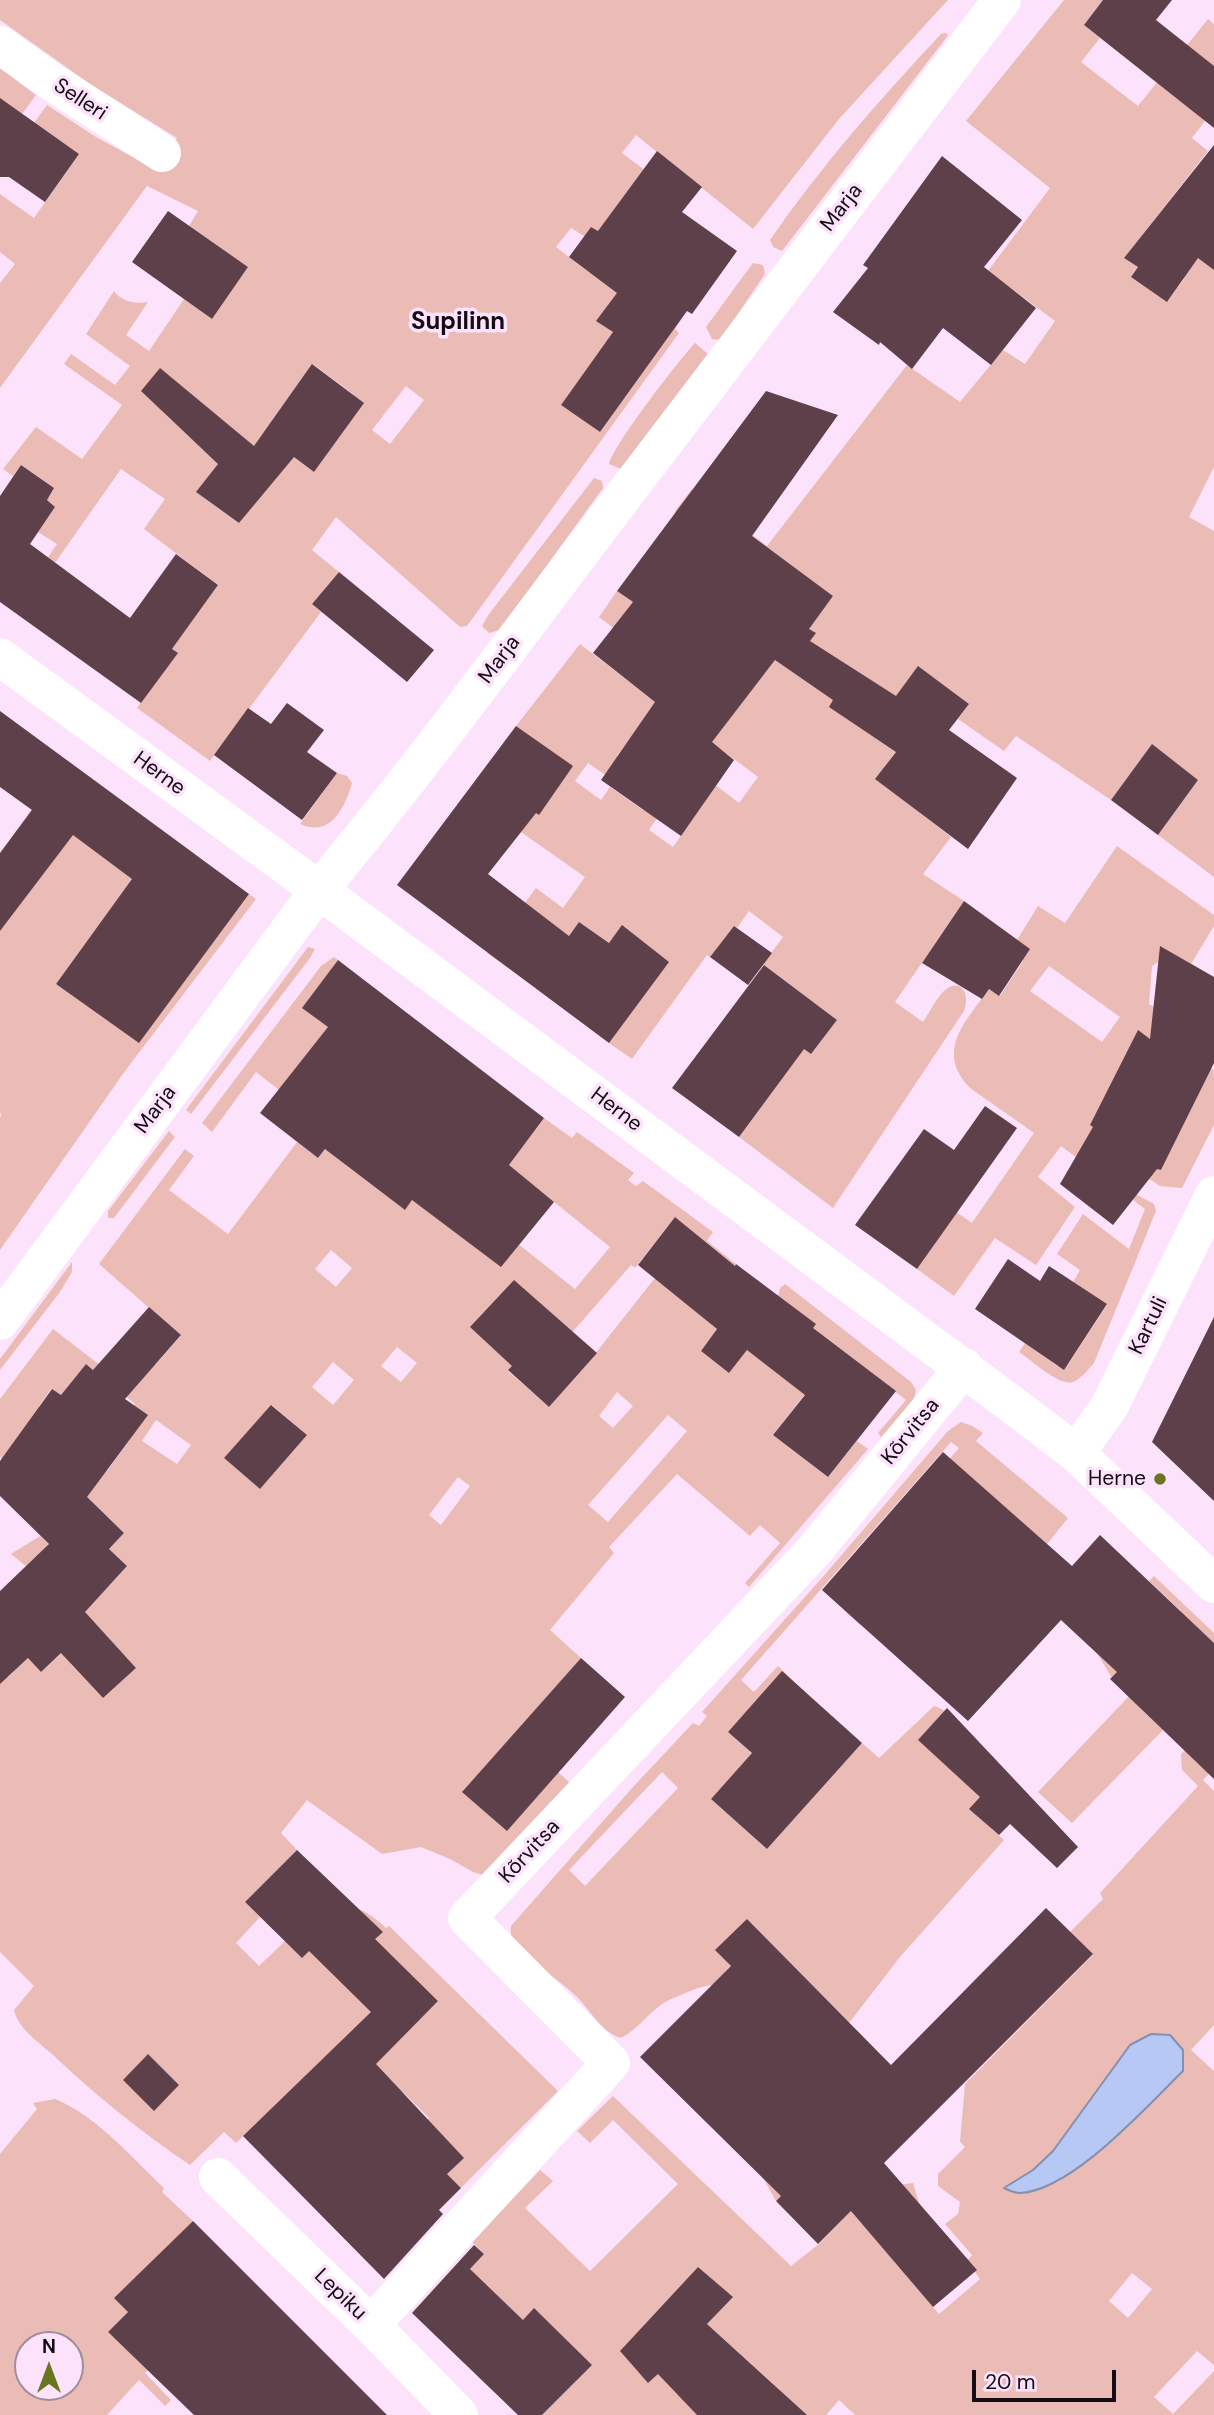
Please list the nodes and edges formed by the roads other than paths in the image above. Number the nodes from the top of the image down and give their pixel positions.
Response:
1 (1002, 0) edge
2 (0, 45) edge
3 (162, 153) dead end
4 (0, 657) edge
5 (319, 890) junction
6 (1214, 1195) edge
7 (0, 1321) edge
8 (964, 1367) junction
9 (1076, 1453) junction
10 (1214, 1584) edge
11 (218, 2177) dead end
12 (371, 2325) junction
13 (459, 2415) edge

1 - 5 street, Marja
2 - 3 street, Selleri
4 - 5 street, Herne
5 - 7 street, Marja
5 - 8 street, Herne
6 - 9 street, Kartuli
8 - 9 street, Herne
8 - 12 street, Kõrvitsa
9 - 10 street, Herne
11 - 12 street, Lepiku
12 - 13 street, Lepiku

